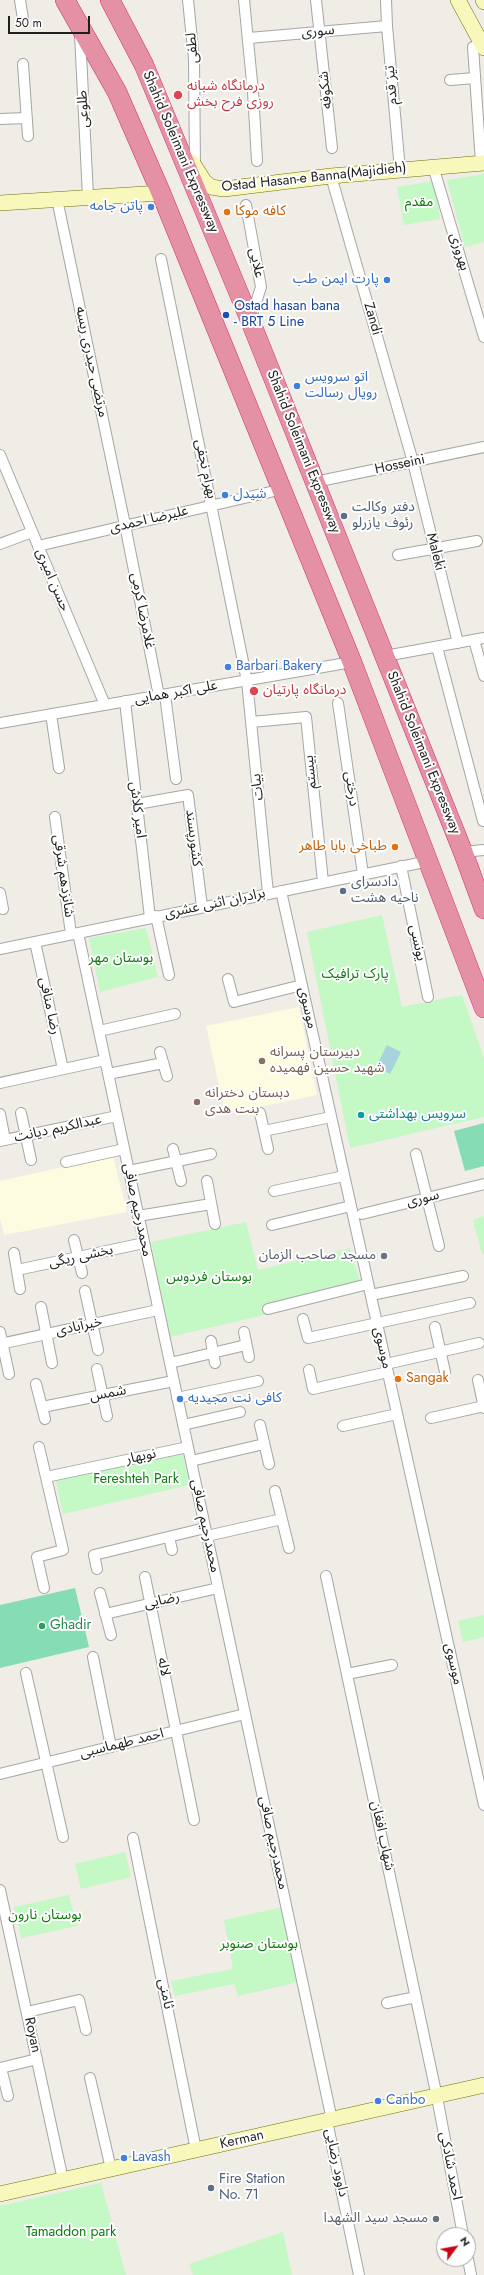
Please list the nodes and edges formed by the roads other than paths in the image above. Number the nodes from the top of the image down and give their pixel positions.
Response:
1 (20, 0) edge
2 (65, 0) edge
3 (188, 0) edge
4 (244, 0) edge
5 (316, 0) edge
6 (386, 0) edge
7 (458, 0) edge
8 (112, 1) edge
9 (23, 19) dead end
10 (79, 22) junction
11 (387, 26) junction
12 (319, 32) junction
13 (249, 38) junction
14 (478, 48) edge
15 (23, 64) dead end
16 (144, 66) junction
17 (475, 78) junction
18 (450, 80) dead end
19 (26, 118) junction
20 (0, 119) edge
21 (28, 136) dead end
22 (332, 148) dead end
23 (257, 161) dead end
24 (482, 163) edge
25 (433, 166) junction
26 (195, 168) junction
27 (400, 170) junction
28 (331, 176) junction
29 (160, 193) junction
30 (88, 197) junction
31 (57, 199) junction
32 (0, 203) edge
33 (246, 205) dead end
34 (161, 258) dead end
35 (250, 320) junction
36 (484, 337) edge
37 (484, 448) edge
38 (0, 455) edge
39 (414, 462) junction
40 (315, 482) junction
41 (283, 489) junction
42 (212, 506) junction
43 (125, 525) junction
44 (32, 532) junction
45 (477, 541) dead end
46 (0, 544) edge
47 (38, 546) junction
48 (434, 549) junction
49 (398, 555) dead end
50 (479, 639) edge
51 (458, 643) junction
52 (437, 647) junction
53 (384, 656) junction
54 (352, 662) junction
55 (484, 676) edge
56 (247, 681) junction
57 (162, 695) junction
58 (125, 702) junction
59 (338, 703) dead end
60 (105, 705) junction
61 (52, 714) junction
62 (251, 722) junction
63 (0, 723) edge
64 (59, 768) dead end
65 (176, 778) dead end
66 (137, 804) junction
67 (55, 817) dead end
68 (483, 821) edge
69 (484, 850) edge
70 (463, 852) junction
71 (430, 861) junction
72 (401, 866) junction
73 (363, 874) junction
74 (322, 882) junction
75 (281, 891) junction
76 (0, 893) edge
77 (268, 893) junction
78 (202, 907) junction
79 (2, 909) dead end
80 (484, 909) edge
81 (153, 917) junction
82 (74, 934) junction
83 (35, 942) junction
84 (0, 949) edge
85 (169, 975) dead end
86 (228, 979) dead end
87 (302, 985) junction
88 (428, 997) dead end
89 (484, 1008) edge
90 (175, 1014) dead end
91 (99, 1032) junction
92 (160, 1052) dead end
93 (105, 1060) junction
94 (163, 1063) junction
95 (63, 1069) junction
96 (108, 1074) junction
97 (167, 1076) dead end
98 (0, 1083) edge
99 (21, 1113) dead end
100 (260, 1113) dead end
101 (0, 1114) edge
102 (117, 1116) junction
103 (331, 1117) junction
104 (264, 1131) junction
105 (26, 1136) junction
106 (3, 1141) edge
107 (124, 1149) junction
108 (173, 1149) dead end
109 (268, 1149) dead end
110 (211, 1154) dead end
111 (416, 1154) dead end
112 (31, 1160) dead end
113 (176, 1161) junction
114 (66, 1162) dead end
115 (129, 1171) junction
116 (344, 1176) junction
117 (181, 1181) dead end
118 (207, 1181) dead end
119 (484, 1184) edge
120 (274, 1191) dead end
121 (427, 1198) junction
122 (211, 1204) junction
123 (351, 1206) junction
124 (362, 1214) dead end
125 (138, 1216) junction
126 (215, 1224) dead end
127 (272, 1225) dead end
128 (74, 1240) dead end
129 (144, 1243) junction
130 (439, 1246) dead end
131 (14, 1253) dead end
132 (78, 1257) junction
133 (17, 1270) junction
134 (82, 1273) dead end
135 (463, 1276) dead end
136 (368, 1284) junction
137 (20, 1289) dead end
138 (85, 1291) dead end
139 (370, 1295) junction
140 (470, 1303) dead end
141 (41, 1307) dead end
142 (268, 1309) dead end
143 (158, 1310) junction
144 (303, 1319) dead end
145 (377, 1322) junction
146 (92, 1324) junction
147 (435, 1328) dead end
148 (0, 1332) edge
149 (244, 1332) dead end
150 (47, 1334) junction
151 (211, 1341) dead end
152 (479, 1343) dead end
153 (1, 1344) edge
154 (246, 1345) junction
155 (98, 1350) dead end
156 (440, 1352) junction
157 (249, 1357) dead end
158 (214, 1358) junction
159 (52, 1363) dead end
160 (170, 1363) junction
161 (387, 1368) junction
162 (97, 1369) dead end
163 (309, 1370) dead end
164 (444, 1372) dead end
165 (9, 1374) dead end
166 (258, 1380) dead end
167 (478, 1380) dead end
168 (174, 1381) junction
169 (36, 1384) dead end
170 (102, 1395) junction
171 (177, 1398) junction
172 (42, 1406) junction
173 (484, 1407) edge
174 (240, 1412) dead end
175 (397, 1414) junction
176 (107, 1416) dead end
177 (45, 1418) dead end
178 (431, 1418) dead end
179 (183, 1425) junction
180 (260, 1425) dead end
181 (343, 1426) dead end
182 (264, 1444) junction
183 (38, 1447) dead end
184 (188, 1447) junction
185 (191, 1461) junction
186 (270, 1464) dead end
187 (46, 1478) junction
188 (276, 1491) dead end
189 (282, 1519) junction
190 (206, 1532) junction
191 (169, 1537) junction
192 (289, 1548) dead end
193 (172, 1550) dead end
194 (97, 1569) dead end
195 (326, 1576) dead end
196 (145, 1577) dead end
197 (44, 1588) dead end
198 (218, 1588) junction
199 (100, 1593) dead end
200 (150, 1604) junction
201 (105, 1614) junction
202 (111, 1635) dead end
203 (92, 1657) dead end
204 (392, 1665) dead end
205 (26, 1673) dead end
206 (347, 1674) junction
207 (245, 1714) junction
208 (176, 1731) junction
209 (111, 1747) junction
210 (45, 1763) junction
211 (0, 1774) edge
212 (484, 1805) edge
213 (194, 1820) dead end
214 (62, 1837) dead end
215 (133, 1838) dead end
216 (0, 1890) edge
217 (416, 1996) junction
218 (387, 2003) dead end
219 (27, 2012) junction
220 (86, 2030) dead end
221 (37, 2059) junction
222 (0, 2067) edge
223 (90, 2078) dead end
224 (484, 2085) edge
225 (8, 2096) dead end
226 (437, 2097) junction
227 (330, 2121) junction
228 (196, 2150) junction
229 (111, 2169) junction
230 (63, 2180) junction
231 (0, 2194) edge
232 (461, 2227) edge
233 (359, 2275) edge

1 - 9 street
2 - 10 highway
3 - 26 street, لطفی
4 - 13 street
5 - 12 street, شکوفه
6 - 11 street, تیز قدم
7 - 14 main road
8 - 16 highway, Shahid Soleimani Expressway
10 - 29 highway
10 - 30 street, طلوعی
11 - 12 street, سوری
11 - 27 street, تیز قدم
12 - 13 street, سوری
12 - 22 street, شکوفه
13 - 23 street
14 - 17 street
15 - 19 street
16 - 26 main road, Ostad Hasan-e Banna(Majidieh)
16 - 35 highway, Shahid Soleimani Expressway
17 - 18 street
17 - 24 street
19 - 20 street
19 - 21 street
24 - 25 main road, Ostad Hasan-e Banna(Majidieh)
25 - 27 main road, Ostad Hasan-e Banna(Majidieh)
25 - 36 street, بهروزی
26 - 28 main road, Ostad Hasan-e Banna(Majidieh)
27 - 28 main road, Ostad Hasan-e Banna(Majidieh)
28 - 39 street, Zandi
29 - 30 main road
29 - 41 highway
30 - 31 main road
31 - 32 main road
31 - 43 street, مرتضی حیدری ریسه
33 - 35 street, علایی
34 - 42 street, بهرام نجفی
35 - 40 highway, Shahid Soleimani Expressway
37 - 39 street, Hosseini
38 - 44 street, حسن امیری
39 - 40 street, Hosseini
39 - 48 street, Maleki
40 - 53 highway, Shahid Soleimani Expressway
41 - 42 street, علیرضا احمدی
41 - 54 highway
42 - 43 street, علیرضا احمدی
42 - 56 street, بهرام نجفی
43 - 47 street, علیرضا احمدی
43 - 57 street, غلامرضا کرمی
44 - 46 street
44 - 47 street, حسن امیری
45 - 48 street
47 - 60 street, حسن امیری
48 - 49 street
48 - 51 street, Maleki
50 - 51 street
50 - 55 street
51 - 52 street
52 - 53 street
52 - 68 street
53 - 70 highway, Shahid Soleimani Expressway
54 - 56 street, علی اکبر همایی
54 - 71 highway
56 - 57 street, علی اکبر همایی
56 - 62 street, بیات
57 - 58 street, علی اکبر همایی
57 - 65 street, غلامرضا کرمی
58 - 60 street, علی اکبر همایی
58 - 66 street, امیر کلاش
59 - 73 street, درختی
60 - 61 street, علی اکبر همایی
61 - 63 street, علی اکبر همایی
61 - 64 street
62 - 74 street, بیستم
62 - 77 street, بیات
66 - 78 street, کشورپسند
66 - 81 street, امیر کلاش
67 - 82 street, شانزدهم شرقی
69 - 70 street
70 - 80 highway, Shahid Soleimani Expressway
71 - 72 street, برادران اثنی عشری
71 - 89 highway
72 - 73 street, برادران اثنی عشری
72 - 88 street, یونسی
73 - 74 street, برادران اثنی عشری
74 - 75 street, برادران اثنی عشری
75 - 77 street, برادران اثنی عشری
75 - 87 street, موسوی
76 - 79 street
77 - 78 street, برادران اثنی عشری
78 - 81 street, برادران اثنی عشری
81 - 82 street, برادران اثنی عشری
81 - 85 street, امیر کلاش
82 - 83 street, برادران اثنی عشری
82 - 91 street, محمدرحیم صافی
83 - 84 street, برادران اثنی عشری
83 - 95 street, رضا منافی
86 - 87 street
87 - 103 street, موسوی
90 - 91 street
91 - 93 street, محمدرحیم صافی
92 - 94 street
93 - 95 street
93 - 96 street, محمدرحیم صافی
94 - 96 street
94 - 97 street
95 - 98 street
96 - 102 street, محمدرحیم صافی
99 - 105 street
100 - 104 street
101 - 106 street
102 - 105 street, عبدالکریم دیانت
102 - 107 street, محمدرحیم صافی
103 - 104 street
103 - 116 street, موسوی
104 - 109 street
105 - 106 street, عبدالکریم دیانت
105 - 112 street
107 - 114 street
107 - 115 street, محمدرحیم صافی
108 - 113 street
110 - 113 street
111 - 121 street
113 - 115 street
113 - 117 street
115 - 125 street, محمدرحیم صافی
116 - 120 street
116 - 123 street, موسوی
118 - 122 street
119 - 121 street, سوری
121 - 124 street, سوری
121 - 130 street
122 - 125 street
122 - 126 street
123 - 127 street
123 - 136 street, موسوی
125 - 129 street, محمدرحیم صافی
128 - 132 street
129 - 132 street, بخشی ریگی
129 - 143 street, محمدرحیم صافی
131 - 133 street
132 - 133 street, بخشی ریگی
132 - 134 street
133 - 137 street
135 - 139 street
136 - 139 street, موسوی
136 - 142 street
138 - 146 street
139 - 145 street, موسوی
140 - 145 street
141 - 150 street
143 - 146 street, خیرآبادی
143 - 160 street, محمدرحیم صافی
144 - 145 street
145 - 161 street, موسوی
146 - 150 street, خیرآبادی
146 - 155 street
147 - 156 street
148 - 153 street
149 - 154 street
150 - 153 street, خیرآبادی
150 - 159 street
151 - 158 street
152 - 156 street
153 - 165 street
154 - 157 street
154 - 158 street
156 - 161 street
156 - 164 street
158 - 160 street
160 - 168 street, محمدرحیم صافی
161 - 163 street
161 - 175 street, موسوی
162 - 170 street
166 - 171 street
167 - 173 street
168 - 170 street, شمس
168 - 171 street, محمدرحیم صافی
169 - 172 street
170 - 172 street, شمس
170 - 176 street
171 - 179 street, محمدرحیم صافی
172 - 177 street
173 - 178 street
174 - 179 street
175 - 181 street
175 - 212 street, موسوی
179 - 184 street, محمدرحیم صافی
180 - 182 street
182 - 185 street
182 - 186 street
183 - 187 street
184 - 185 street, محمدرحیم صافی
184 - 187 street, نوبهار
185 - 190 street, محمدرحیم صافی
187 - 197 street
188 - 189 street
189 - 190 street
189 - 192 street
190 - 191 street
190 - 198 street, محمدرحیم صافی
191 - 193 street
191 - 194 street
195 - 206 street, شهاب افغان
196 - 200 street, لاله
198 - 200 street, رضایی
198 - 207 street, محمدرحیم صافی
199 - 201 street
200 - 201 street, رضایی
200 - 208 street, لاله
201 - 202 street
203 - 209 street
204 - 206 street
205 - 210 street
206 - 217 street, شهاب افغان
207 - 208 street, احمد طهماسبی
207 - 227 street, محمدرحیم صافی
208 - 209 street, احمد طهماسبی
208 - 213 street, لاله
209 - 210 street, احمد طهماسبی
210 - 211 street, احمد طهماسبی
210 - 214 street
215 - 228 street, ثامنی
216 - 219 street, Royan
217 - 218 street
217 - 226 street, شهاب افغان
219 - 220 street
219 - 221 street, Royan
221 - 222 street
221 - 230 street, Royan
222 - 225 street
223 - 229 street
224 - 226 main road, Kerman
226 - 227 main road, Kerman
226 - 232 street, احمد شادکی
227 - 228 main road, Kerman
227 - 233 street, داوود رضایی
228 - 229 main road, Kerman
229 - 230 main road, Kerman
230 - 231 main road, Kerman

